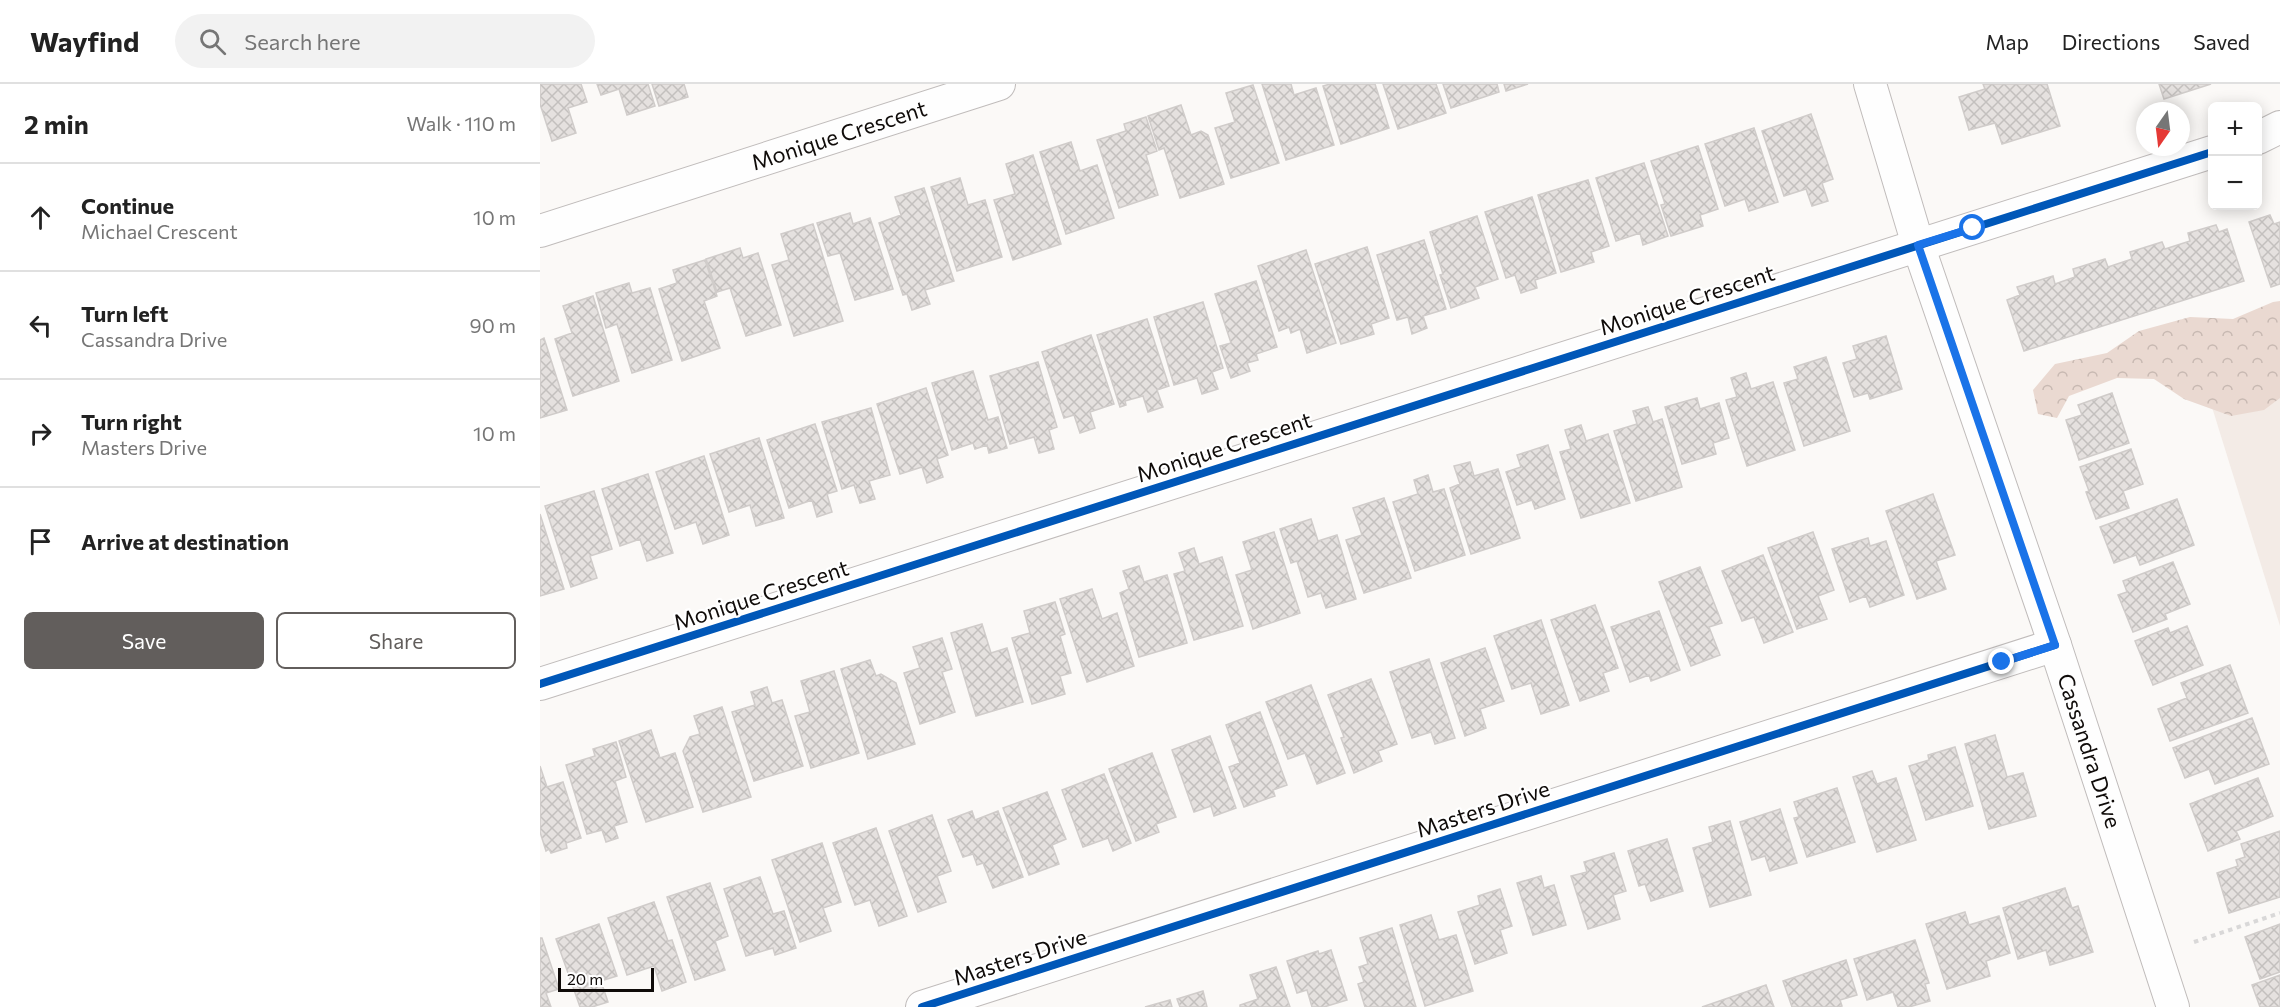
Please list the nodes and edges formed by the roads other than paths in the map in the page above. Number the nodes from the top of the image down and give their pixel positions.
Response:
1 (999, 84) edge
2 (1870, 84) edge
3 (2280, 126) edge
4 (2262, 136) edge
5 (2208, 153) edge
6 (540, 231) edge
7 (1918, 245) junction
8 (2055, 645) junction
9 (540, 684) edge
10 (2163, 1005) edge
11 (922, 1007) edge

1 - 6 street, Monique Crescent
2 - 7 street, Cassandra Drive
3 - 4 street
5 - 7 street, Monique Crescent
7 - 8 street, Cassandra Drive
7 - 9 street, Monique Crescent
8 - 10 street, Cassandra Drive
8 - 11 street, Masters Drive

